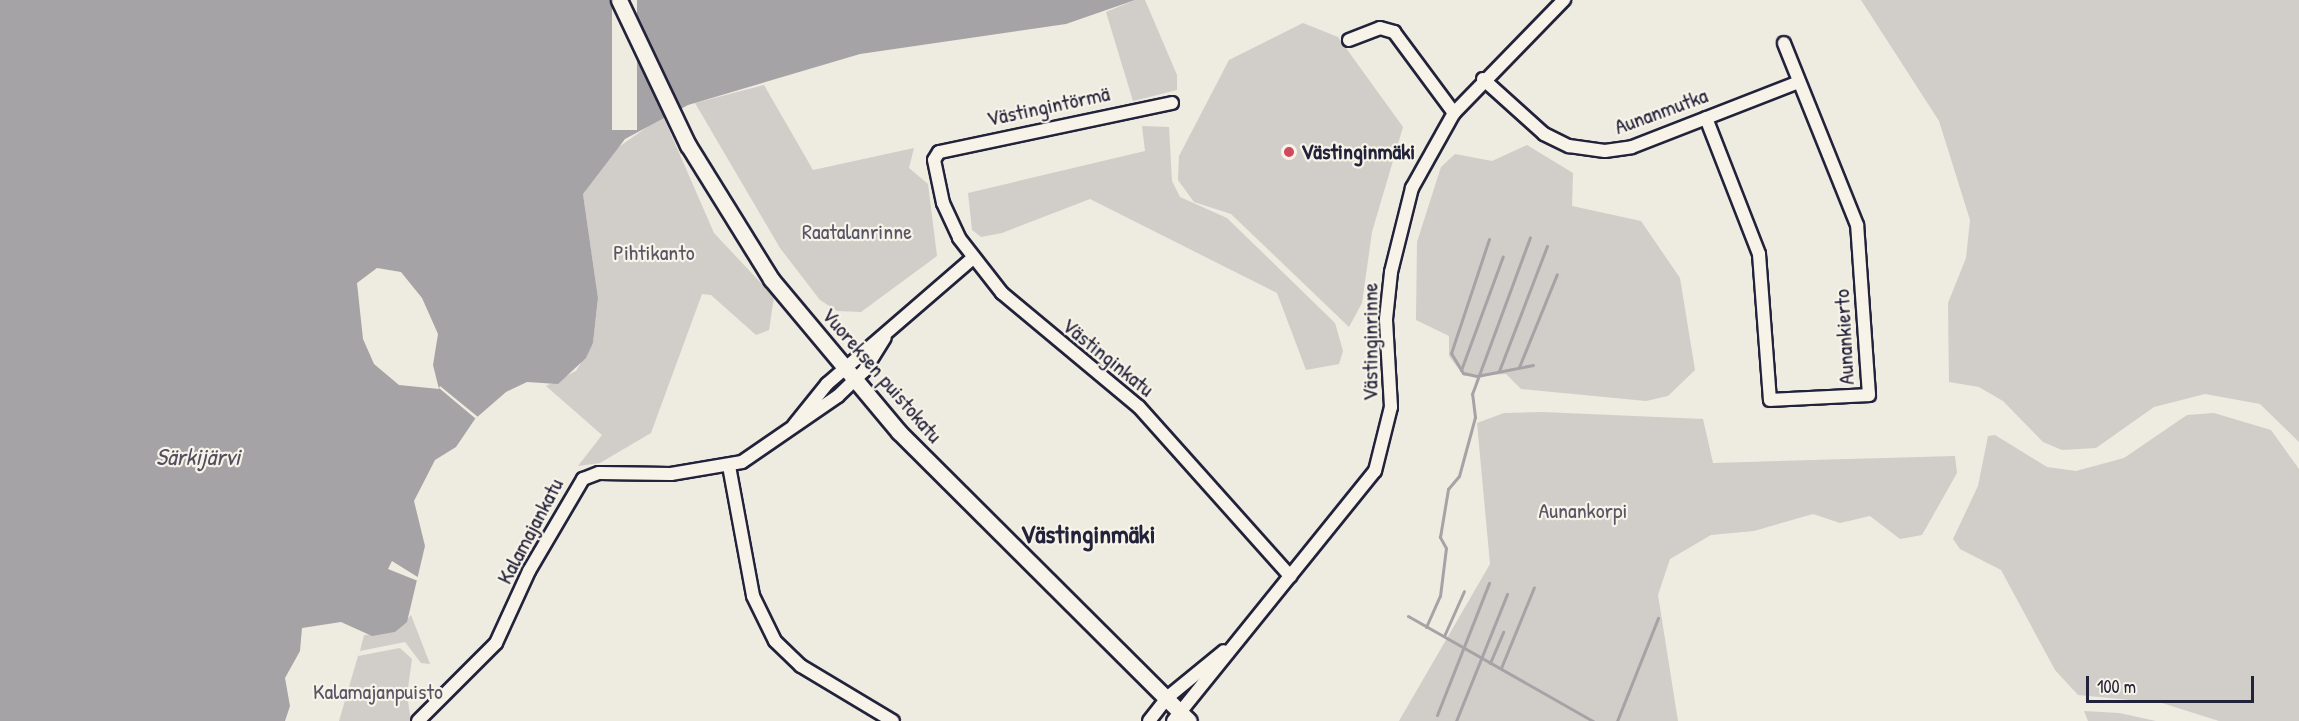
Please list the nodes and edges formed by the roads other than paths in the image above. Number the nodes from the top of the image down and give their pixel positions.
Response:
1 (619, 0) edge
2 (1564, 0) edge
3 (1349, 40) dead end
4 (1784, 43) dead end
5 (1483, 79) junction
6 (1799, 82) junction
7 (1172, 103) dead end
8 (1454, 112) junction
9 (1706, 118) junction
10 (935, 155) joint
11 (973, 258) junction
12 (850, 375) junction
13 (729, 466) junction
14 (1290, 576) junction
15 (1224, 651) junction
16 (1168, 697) junction
17 (1181, 718) edge
18 (418, 721) edge
19 (893, 721) edge
20 (1149, 721) edge

1 - 12 main road, Vuoreksen puistokatu
2 - 5 street, Västinginrinne
3 - 8 street
4 - 6 street, Aunankierto
5 - 8 street, Västinginrinne
5 - 9 street, Aunanmutka
6 - 9 street, Aunanmutka
6 - 9 street, Aunankierto
7 - 10 street, Västingintörmä
8 - 14 street, Västinginrinne
10 - 11 street, Västinginkatu
11 - 12 street, Kalamajankatu
11 - 14 street, Västinginkatu
12 - 13 street, Kalamajankatu
12 - 16 main road, Vuoreksen puistokatu
13 - 18 street, Kalamajankatu
13 - 19 street
14 - 15 street, Västinginrinne
15 - 16 street, Västinginrinne
15 - 17 street, Västinginrinne
16 - 17 main road, Vuoreksen puistokatu
16 - 20 street, Västinginrinne

